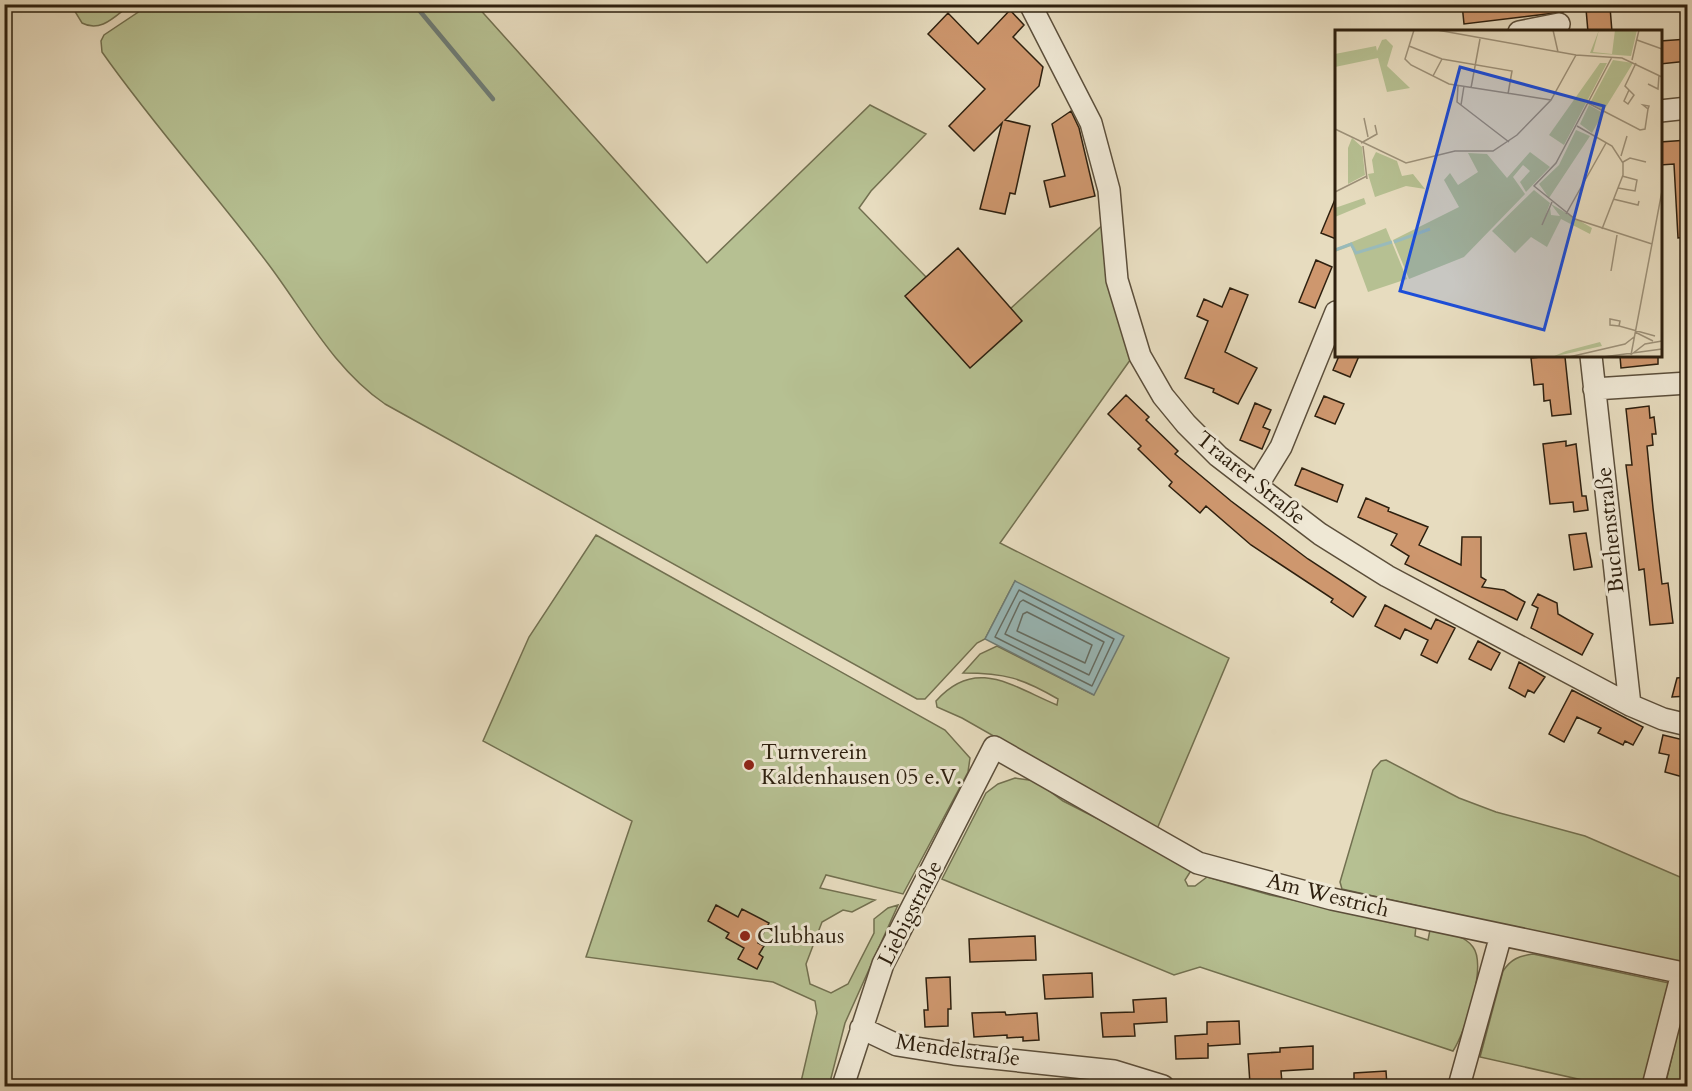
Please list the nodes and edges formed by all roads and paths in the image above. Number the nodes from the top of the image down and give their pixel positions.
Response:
1 (1030, 4) edge
2 (1560, 20) edge
3 (1526, 30) edge
4 (1688, 108) edge
5 (1662, 111) edge
6 (1335, 314) edge
7 (1591, 357) edge
8 (1688, 383) edge
9 (1594, 389) junction
10 (1257, 486) junction
11 (1630, 705) junction
12 (1688, 725) edge
13 (994, 747) joint
14 (1501, 935) junction
15 (1685, 974) edge
16 (861, 1028) junction
17 (843, 1086) edge
18 (1163, 1086) edge
19 (1459, 1086) edge
20 (1653, 1086) edge

1 - 10 street, Traarer Straße
2 - 3 street
4 - 5 street
6 - 10 street
7 - 9 street, Buchenstraße
8 - 9 street
9 - 11 street, Buchenstraße
10 - 11 street, Traarer Straße
11 - 12 street, Traarer Straße
13 - 14 street, Am Westrich
13 - 16 street, Liebigstraße
14 - 15 street, Am Westrich
14 - 19 street
15 - 20 street
16 - 17 street, Liebigstraße
16 - 18 street, Mendelstraße

